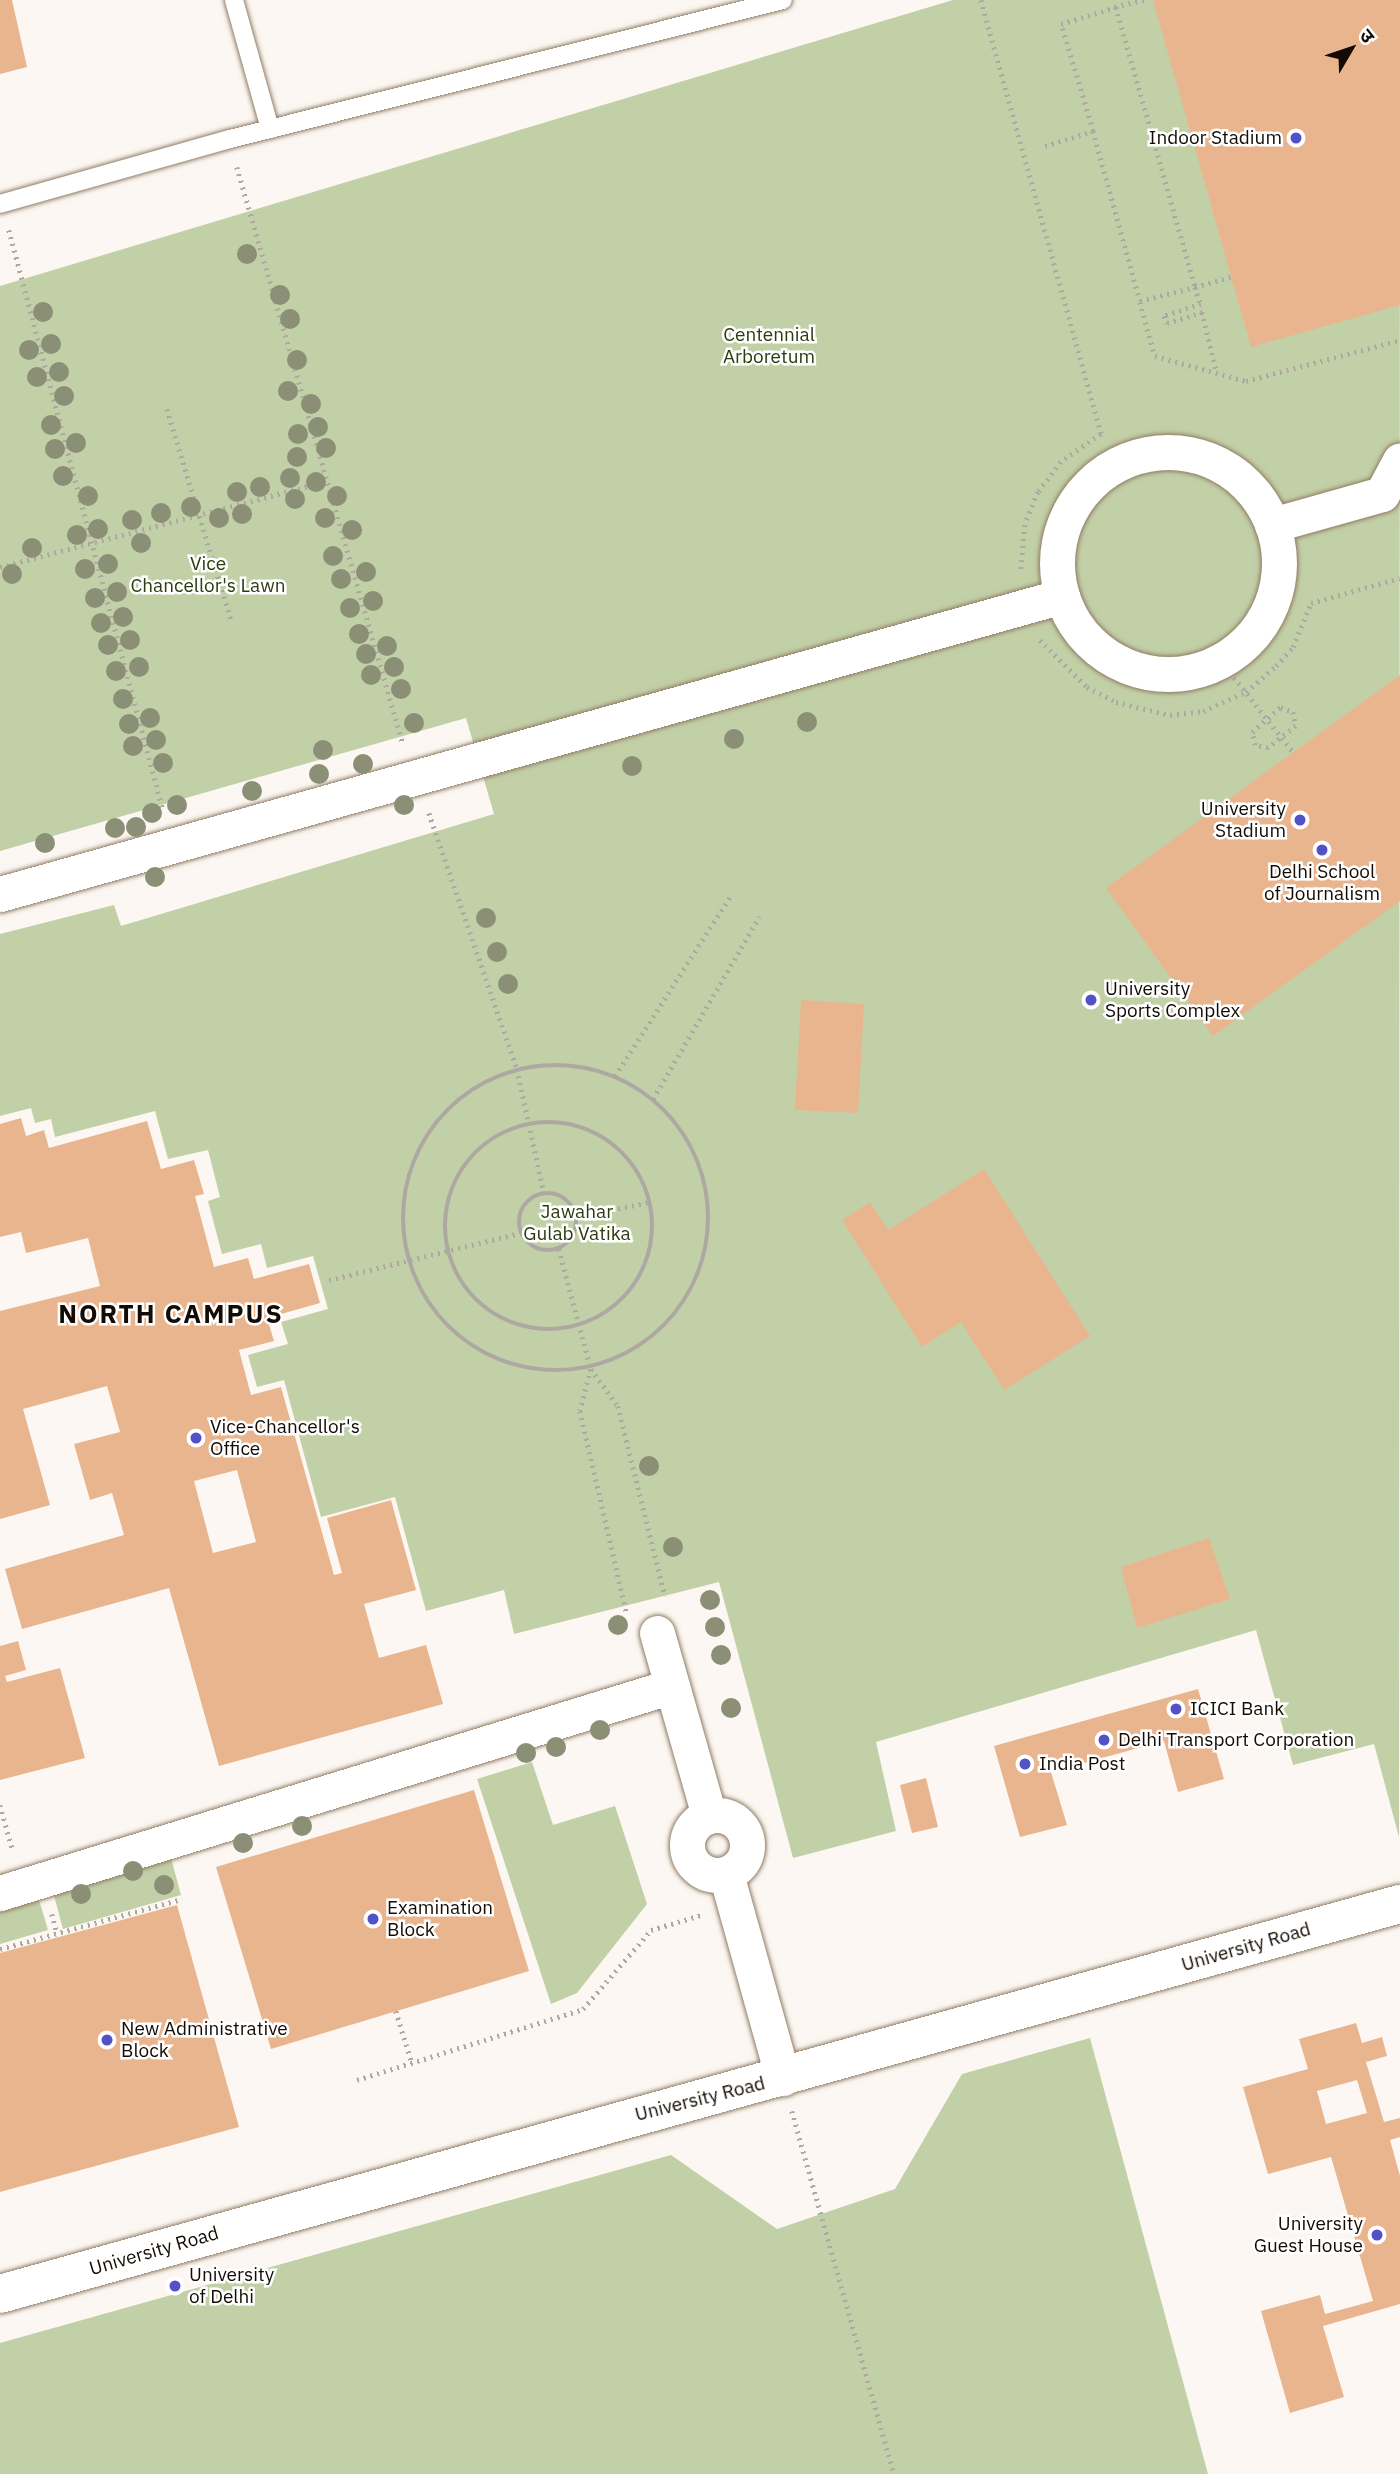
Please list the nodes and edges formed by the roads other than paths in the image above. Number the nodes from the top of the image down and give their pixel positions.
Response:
1 (234, 0) edge
2 (783, 0) edge
3 (270, 129) junction
4 (1, 203) edge
5 (1400, 460) edge
6 (1391, 502) edge
7 (1272, 525) junction
8 (1062, 596) junction
9 (0, 894) edge
10 (657, 1633) road end
11 (672, 1686) junction
12 (11, 1890) edge
13 (1400, 1904) edge
14 (783, 2078) junction
15 (0, 2294) edge

1 - 3 lane
2 - 3 lane
3 - 4 lane
5 - 6 street
6 - 7 street
7 - 8 street
7 - 8 street
8 - 9 street
10 - 11 street
11 - 12 street
11 - 14 street
13 - 14 street, University Road
14 - 15 street, University Road

